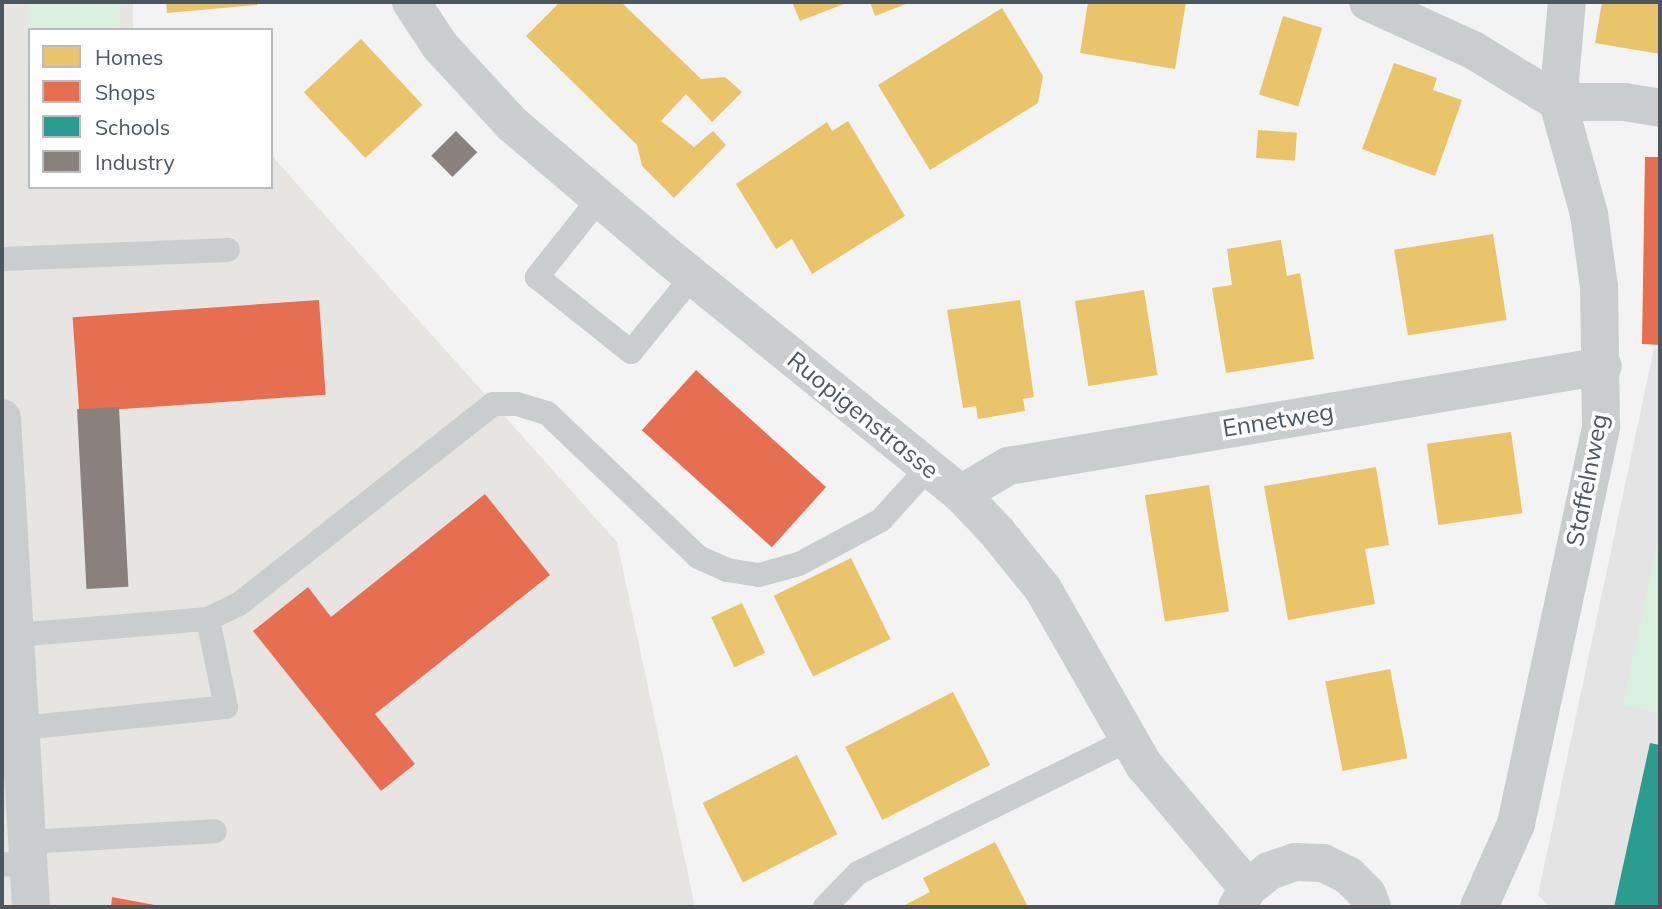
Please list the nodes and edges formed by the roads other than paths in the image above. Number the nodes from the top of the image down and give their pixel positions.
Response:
1 (411, 2) edge
2 (1368, 2) edge
3 (1567, 2) edge
4 (1558, 102) junction
5 (1660, 108) edge
6 (599, 199) junction
7 (228, 250) dead end
8 (2, 259) edge
9 (692, 277) junction
10 (1603, 366) junction
11 (2, 418) edge
12 (929, 467) junction
13 (961, 494) junction
14 (208, 619) junction
15 (16, 635) junction
16 (21, 728) junction
17 (1130, 738) junction
18 (215, 831) dead end
19 (19, 857) edge
20 (1242, 898) edge
21 (31, 907) edge
22 (825, 907) edge
23 (1372, 907) edge
24 (1479, 907) edge

1 - 6 street, Ruopigenstrasse
2 - 4 street
3 - 4 street, Staffelnweg
4 - 5 street
4 - 10 street, Staffelnweg
6 - 9 street, Ruopigenstrasse
6 - 9 lane
7 - 8 lane
9 - 12 street, Ruopigenstrasse
10 - 13 street, Ennetweg
10 - 24 street, Staffelnweg
11 - 15 street
12 - 13 street, Ruopigenstrasse
12 - 14 lane
13 - 17 street, Ruopigenstrasse
14 - 15 lane
14 - 16 lane
15 - 16 street
16 - 19 street
17 - 20 street, Ruopigenstrasse
17 - 22 lane
18 - 19 lane
19 - 21 street
20 - 23 street

